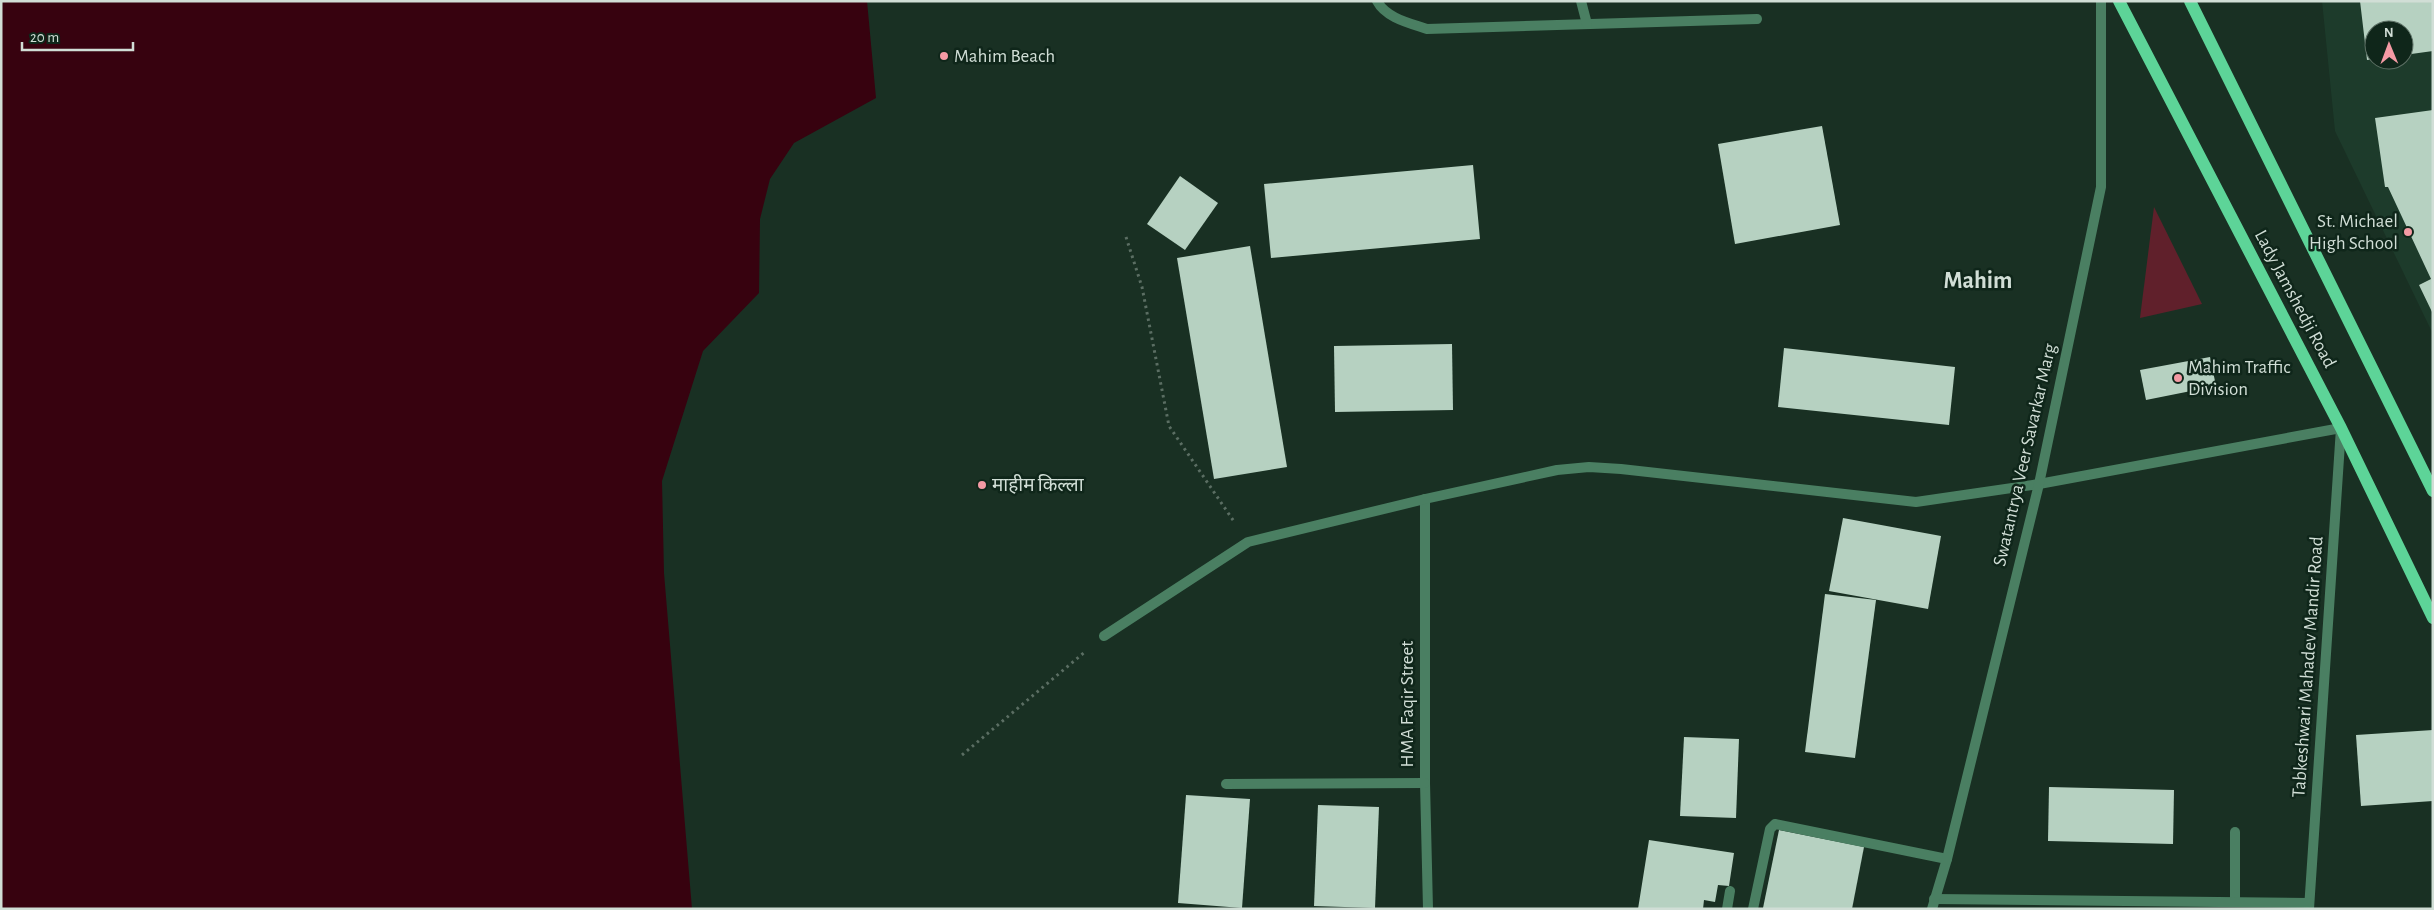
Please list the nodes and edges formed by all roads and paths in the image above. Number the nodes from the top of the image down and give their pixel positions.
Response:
1 (1377, 1) edge
2 (1580, 1) edge
3 (2101, 1) edge
4 (2119, 1) edge
5 (2190, 1) edge
6 (1757, 19) dead end
7 (1587, 24) junction
8 (1126, 237) dead end
9 (2342, 428) junction
10 (2039, 484) junction
11 (2433, 491) edge
12 (1425, 499) junction
13 (1248, 542) junction
14 (2433, 618) edge
15 (1104, 636) joint
16 (962, 755) dead end
17 (1425, 783) junction
18 (1226, 784) dead end
19 (2235, 832) dead end
20 (1947, 859) junction
21 (1730, 891) dead end
22 (2235, 902) junction
23 (1933, 904) edge
24 (2309, 906) edge
25 (1428, 909) edge
26 (1727, 909) edge
27 (1753, 909) edge

1 - 7 street
2 - 7 street
3 - 10 street, Swatantrya Veer Savarkar Marg
4 - 9 main road, Lady Jamshedji Road
5 - 11 main road, Lady Jamshedji Road
6 - 7 street
8 - 13 path
9 - 10 street
9 - 14 main road, Lady Jamshedji Road
9 - 24 street, Tabkeshwari Mahadev Mandir Road
10 - 12 street
10 - 20 street, Swatantrya Veer Savarkar Marg
12 - 13 street
12 - 17 street, HMA Faqir Street
13 - 15 street
15 - 16 path
17 - 18 street
17 - 25 street, HMA Faqir Street
19 - 22 street
20 - 23 street, Swatantrya Veer Savarkar Marg
20 - 27 street
21 - 26 street
22 - 23 street
22 - 24 street

